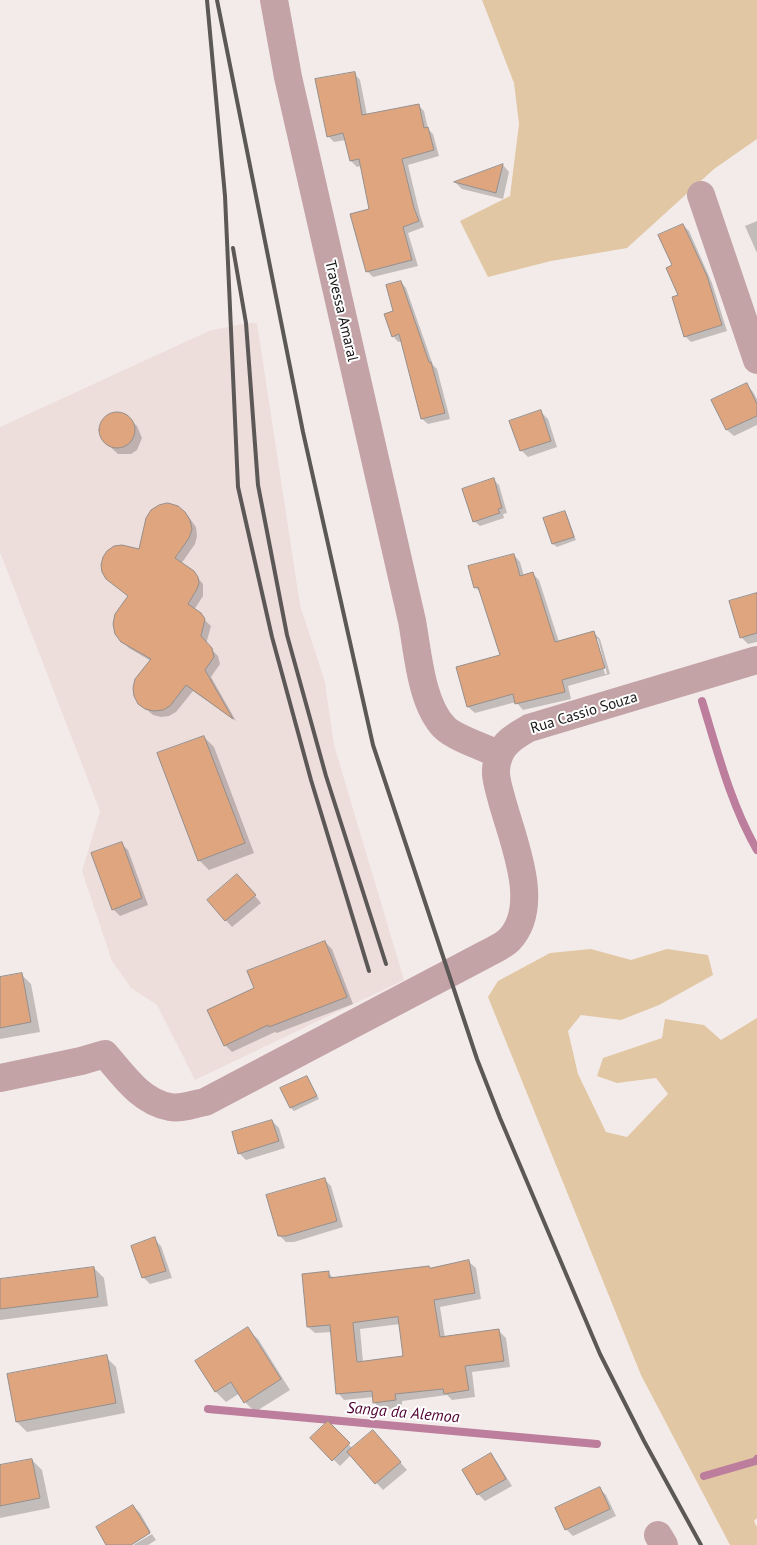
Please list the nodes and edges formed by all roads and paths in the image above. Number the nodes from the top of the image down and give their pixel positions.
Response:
1 (274, 0) edge
2 (701, 194) dead end
3 (757, 360) edge
4 (757, 660) edge
5 (499, 754) junction
6 (0, 1078) edge

1 - 5 street, Travessa Amaral
2 - 3 street
4 - 5 street, Rua Cassio Souza
5 - 6 street

